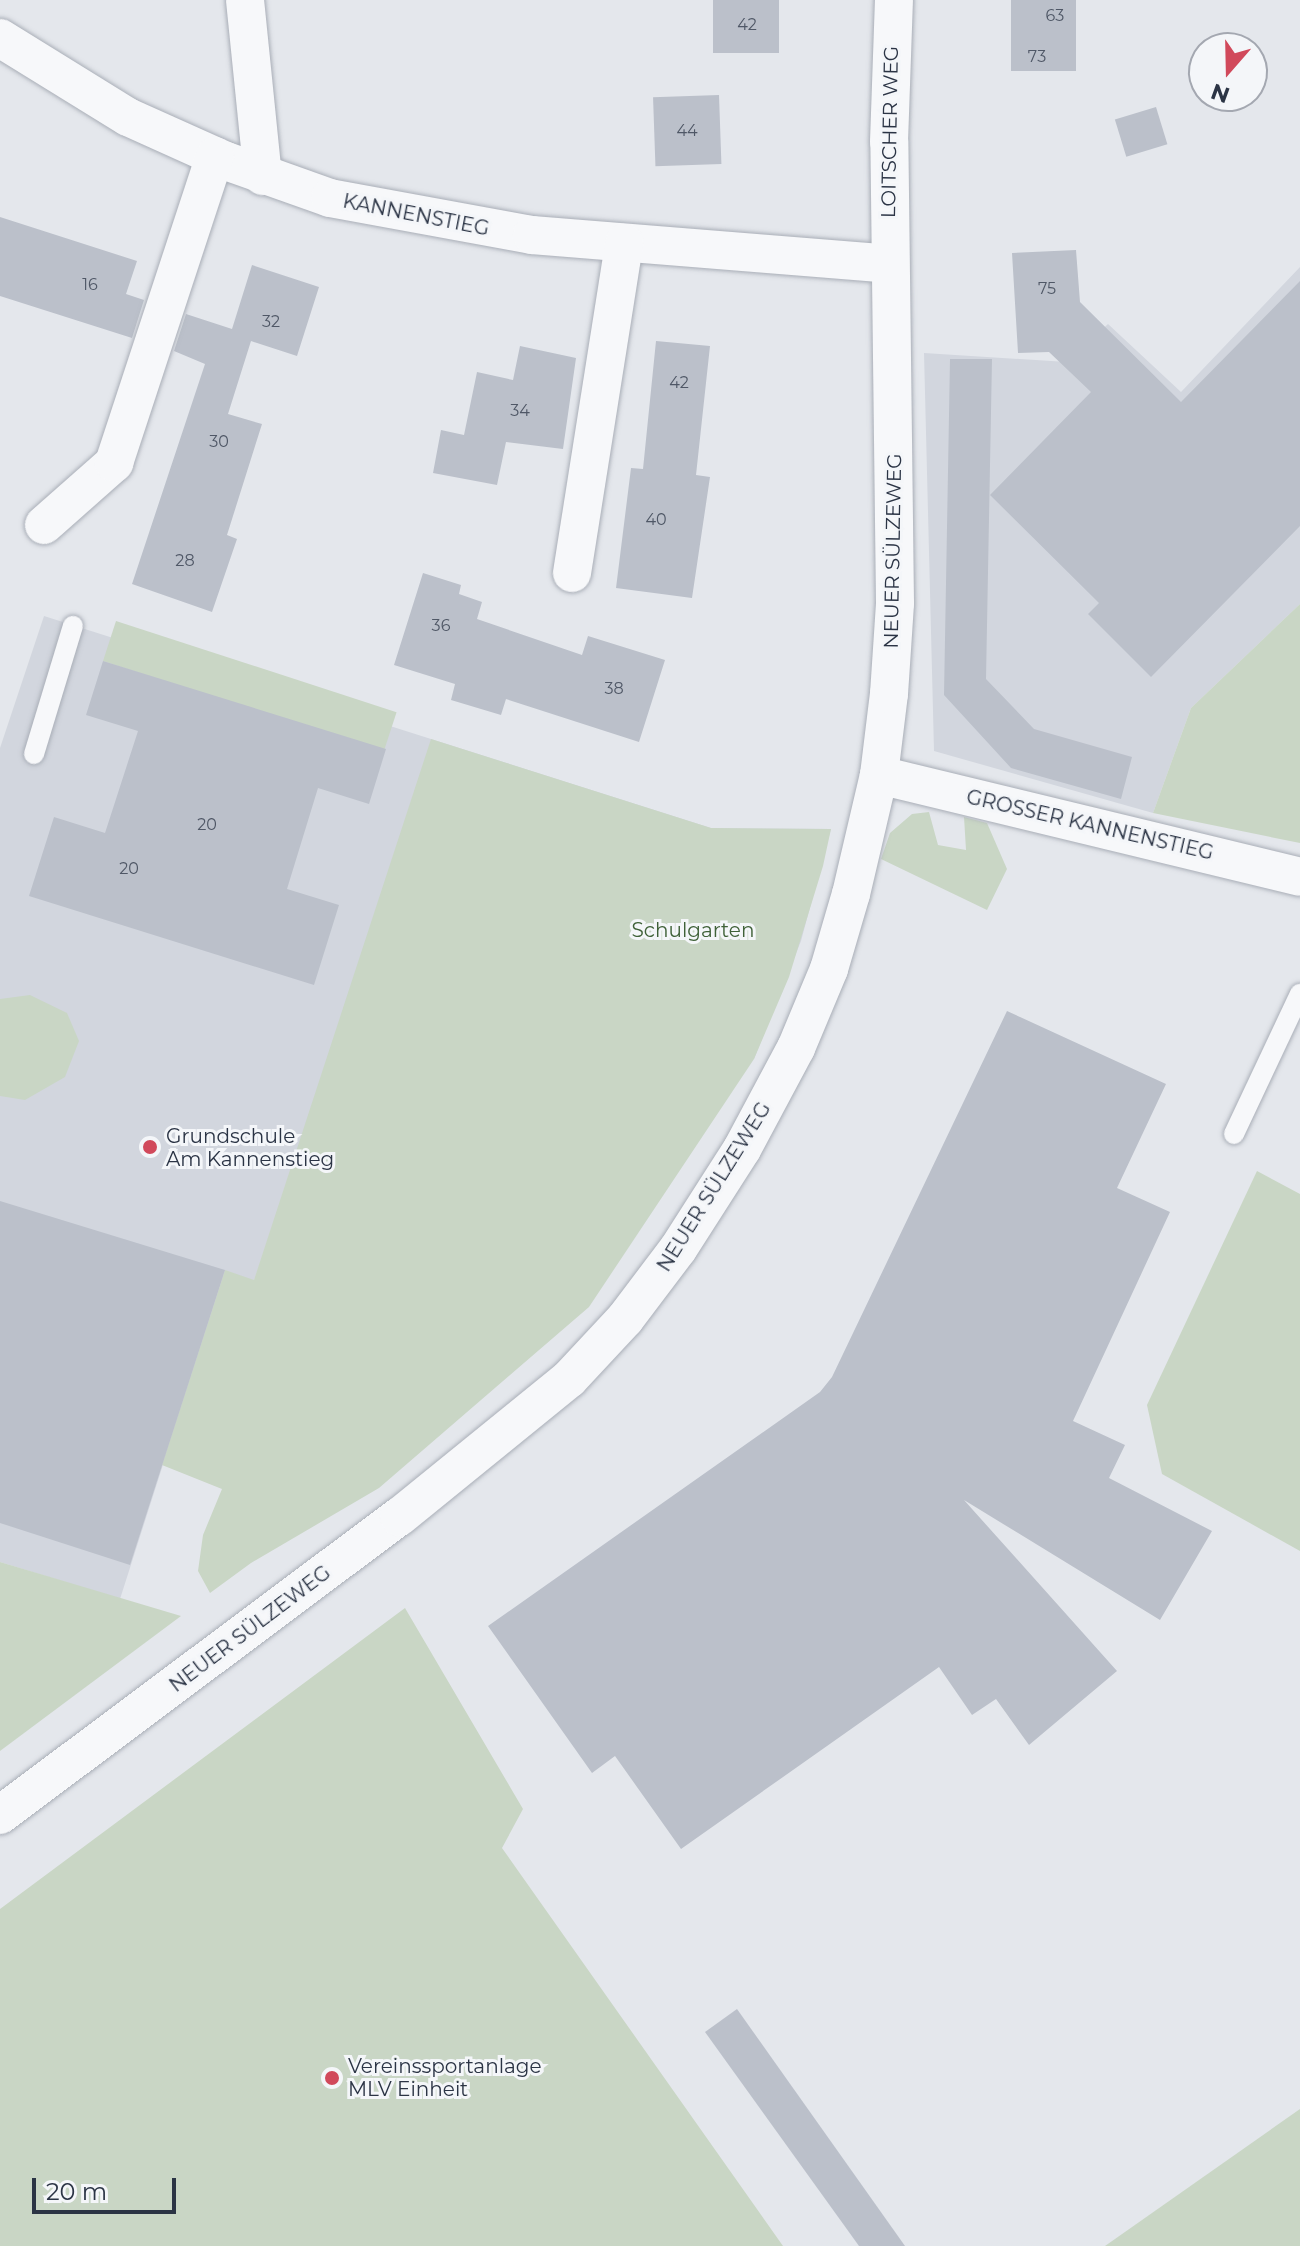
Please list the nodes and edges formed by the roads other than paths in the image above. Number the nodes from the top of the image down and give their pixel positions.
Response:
1 (245, 0) edge
2 (894, 0) edge
3 (0, 38) edge
4 (215, 156) junction
5 (263, 176) junction
6 (624, 243) junction
7 (889, 264) junction
8 (44, 525) dead end
9 (572, 573) dead end
10 (73, 626) dead end
11 (34, 754) dead end
12 (879, 775) junction
13 (1300, 877) edge
14 (1300, 994) edge
15 (1234, 1134) dead end
16 (0, 1815) edge

1 - 5 street
2 - 7 street, LOITSCHER WEG
3 - 4 street, KANNENSTIEG
4 - 5 street, KANNENSTIEG
4 - 8 street
5 - 6 street, KANNENSTIEG
6 - 7 street, KANNENSTIEG
6 - 9 street
7 - 12 street, NEUER SÜLZEWEG
10 - 11 lane
12 - 13 street, GROSSER KANNENSTIEG
12 - 16 street, NEUER SÜLZEWEG
14 - 15 lane

